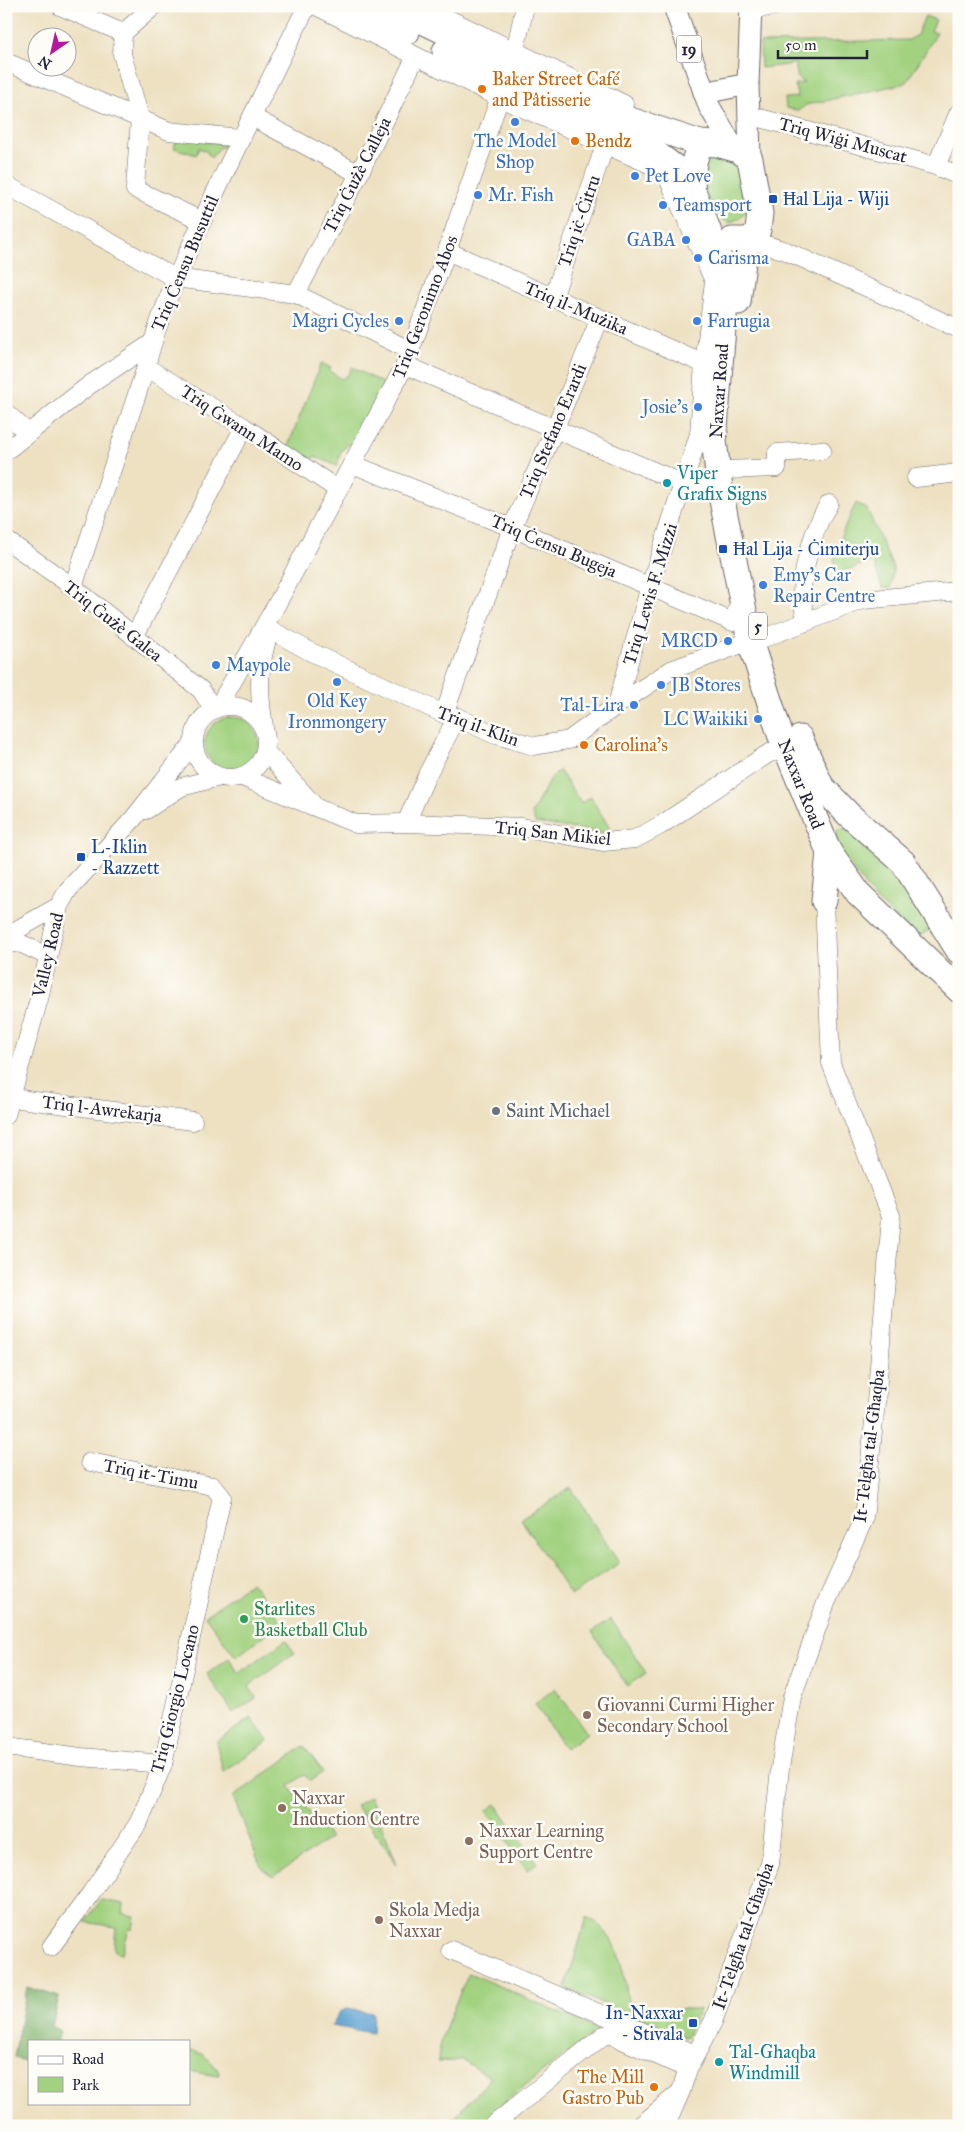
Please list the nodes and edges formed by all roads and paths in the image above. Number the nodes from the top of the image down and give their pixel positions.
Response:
1 (60, 6) edge
2 (154, 6) edge
3 (307, 6) edge
4 (316, 6) edge
5 (355, 6) edge
6 (391, 6) edge
7 (422, 6) edge
8 (525, 6) edge
9 (674, 6) edge
10 (775, 6) edge
11 (751, 8) edge
12 (123, 34) junction
13 (515, 51) junction
14 (416, 56) junction
15 (6, 62) edge
16 (748, 84) junction
17 (503, 89) junction
18 (707, 99) junction
19 (959, 112) edge
20 (749, 115) junction
21 (252, 117) junction
22 (140, 118) junction
23 (662, 130) junction
24 (240, 138) junction
25 (700, 143) junction
26 (605, 145) junction
27 (653, 152) junction
28 (742, 154) junction
29 (936, 166) junction
30 (359, 174) junction
31 (959, 176) edge
32 (6, 185) edge
33 (692, 188) junction
34 (760, 213) junction
35 (202, 221) junction
36 (708, 229) junction
37 (748, 240) junction
38 (447, 251) junction
39 (786, 252) junction
40 (175, 278) junction
41 (296, 294) junction
42 (553, 298) junction
43 (725, 303) junction
44 (600, 318) junction
45 (959, 329) edge
46 (152, 343) junction
47 (408, 358) junction
48 (704, 364) junction
49 (146, 367) junction
50 (6, 413) edge
51 (244, 427) junction
52 (555, 428) junction
53 (28, 433) junction
54 (822, 450) dead end
55 (6, 451) edge
56 (352, 464) junction
57 (726, 470) junction
58 (959, 473) edge
59 (916, 478) dead end
60 (684, 484) junction
61 (337, 489) junction
62 (721, 495) junction
63 (829, 504) dead end
64 (512, 528) junction
65 (6, 540) edge
66 (650, 586) junction
67 (72, 587) junction
68 (959, 591) edge
69 (741, 599) junction
70 (278, 602) junction
71 (733, 622) junction
72 (806, 622) junction
73 (271, 630) junction
74 (134, 637) junction
75 (751, 641) junction
76 (262, 652) junction
77 (311, 652) junction
78 (617, 705) junction
79 (216, 708) junction
80 (450, 716) junction
81 (265, 730) junction
82 (194, 742) junction
83 (777, 747) junction
84 (265, 751) junction
85 (242, 776) junction
86 (220, 777) junction
87 (318, 809) junction
88 (849, 815) junction
89 (133, 819) junction
90 (406, 823) junction
91 (827, 846) junction
92 (858, 893) junction
93 (824, 901) junction
94 (59, 906) junction
95 (942, 926) junction
96 (6, 936) edge
97 (6, 942) edge
98 (959, 951) edge
99 (920, 953) junction
100 (47, 956) junction
101 (959, 990) edge
102 (11, 1098) junction
103 (6, 1115) edge
104 (193, 1121) dead end
105 (90, 1462) dead end
106 (213, 1486) joint
107 (6, 1747) edge
108 (163, 1764) junction
109 (51, 1947) dead end
110 (451, 1950) dead end
111 (691, 2061) junction
112 (681, 2091) junction
113 (492, 2126) edge
114 (640, 2126) edge
115 (666, 2126) edge

1 - 12 street
2 - 12 street
3 - 21 street, Triq Ċensu Busuttil
4 - 14 street, Triq Lewis F. Mizzi
5 - 17 highway
6 - 23 highway
7 - 13 street
8 - 13 street
9 - 18 main road, Naxxar Road / 19
10 - 11 street
11 - 16 main road
12 - 22 street
13 - 23 street
14 - 17 street, Triq Lewis F. Mizzi
14 - 30 street, Triq Ġużè Calleja
15 - 22 street
16 - 18 main road
16 - 20 main road
17 - 26 street, Triq Lewis F. Mizzi
17 - 27 highway
17 - 38 street, Triq Geronimo Abos
18 - 25 main road, Naxxar Road
18 - 28 main road, Naxxar Road
19 - 29 street
20 - 28 main road
20 - 29 street, Triq Wiġi Muscat
21 - 24 street, Triq Ċensu Busuttil
21 - 30 street
22 - 24 street
22 - 35 street
23 - 25 highway
24 - 35 street, Triq Ċensu Busuttil
25 - 28 highway
25 - 33 highway, Naxxar Road / 5
26 - 42 street, Triq iċ-Ċitru
26 - 48 street, Triq Lewis F. Mizzi
27 - 33 highway
27 - 43 highway
28 - 34 highway, Naxxar Road / 5
29 - 31 street, Triq Wiġi Muscat
30 - 41 street, Triq Ġużè Calleja
32 - 40 street
33 - 36 highway, Naxxar Road / 5
34 - 37 highway, Naxxar Road / 5
34 - 39 street
35 - 40 street, Triq Ċensu Busuttil
36 - 37 highway
36 - 43 highway, Naxxar Road / 5
37 - 39 street
37 - 57 highway, Naxxar Road / 5
38 - 42 street, Triq il-Mużika
38 - 47 street, Triq Geronimo Abos
39 - 45 street
40 - 41 street
40 - 46 street, Triq Ċensu Busuttil
41 - 47 street
42 - 44 street, Triq il-Mużika
43 - 62 highway, Naxxar Road / 5
44 - 48 street, Triq il-Mużika
44 - 52 street, Triq Stefano Erardi
46 - 49 street, Triq Ċensu Busuttil
46 - 53 street
47 - 52 street
47 - 56 street, Triq Geronimo Abos
48 - 60 street, Triq Lewis F. Mizzi
49 - 51 street, Triq Ġwann Mamo
49 - 67 street, Triq Ċensu Busuttil
50 - 53 street
51 - 61 street, Triq Ġwann Mamo
51 - 74 street
52 - 60 street
52 - 64 street, Triq Stefano Erardi
53 - 55 street
54 - 57 street
56 - 61 street, Triq Geronimo Abos
56 - 64 street, Triq Ċensu Bugeja
57 - 75 highway, Naxxar Road / 5
58 - 59 street
60 - 62 street
60 - 66 street, Triq Lewis F. Mizzi
61 - 70 street, Triq Geronimo Abos
62 - 69 highway, Naxxar Road / 5
63 - 72 street
64 - 66 street, Triq Ċensu Bugeja
64 - 80 street, Triq Stefano Erardi
65 - 67 street, Triq Ġużè Galea
66 - 71 street, Triq Ċensu Bugeja
66 - 78 street, Triq Lewis F. Mizzi
67 - 74 street, Triq Ġużè Galea
68 - 72 street, Triq il-Klin
69 - 71 street
69 - 75 highway, Naxxar Road / 5
70 - 73 street, Triq Geronimo Abos
70 - 79 street, Triq Geronimo Abos
71 - 75 street, Naxxar Road
72 - 75 street, Triq il-Klin
73 - 76 street, Triq Geronimo Abos
73 - 77 street, Triq il-Klin
74 - 79 street, Triq Ġużè Galea
75 - 78 street, Triq il-Klin
75 - 83 highway, Naxxar Road / 5
75 - 88 highway, Naxxar Road / 5
76 - 77 street, Triq il-Klin
76 - 81 street, Triq Geronimo Abos
77 - 80 street, Triq il-Klin
78 - 80 street, Triq il-Klin
79 - 81 street
79 - 82 street
80 - 90 street, Triq Stefano Erardi
81 - 84 street
82 - 86 street
82 - 89 street, Valley Road
83 - 90 street, Triq San Mikiel
83 - 91 highway, Naxxar Road / 5
84 - 85 street
84 - 87 street, Triq San Mikiel
85 - 86 street
85 - 87 street, Triq San Mikiel
86 - 89 street, Valley Road
87 - 90 street, Triq San Mikiel
88 - 91 highway, Naxxar Road
88 - 95 highway, Naxxar Road / 5
89 - 94 street, Valley Road
91 - 92 highway, Naxxar Road / 5
91 - 93 highway
92 - 93 highway
92 - 99 highway, Naxxar Road / 5
93 - 111 street, It-Telgħa tal-Għaqba
94 - 96 street
94 - 100 street, Valley Road
95 - 98 highway, Naxxar Road / 5
95 - 99 highway
97 - 100 street
99 - 101 highway, Naxxar Road / 5
100 - 102 street, Valley Road
102 - 103 street, Valley Road
102 - 104 street, Triq l-Awrekarja
105 - 106 street, Triq it-Timu
106 - 108 street, Triq Giorgio Locano
107 - 108 street
108 - 109 street, Triq Giorgio Locano
110 - 111 street
111 - 112 street, It-Telgħa tal-Għaqba
111 - 113 street
112 - 114 street
112 - 115 street, It-Telgħa tal-Għaqba

